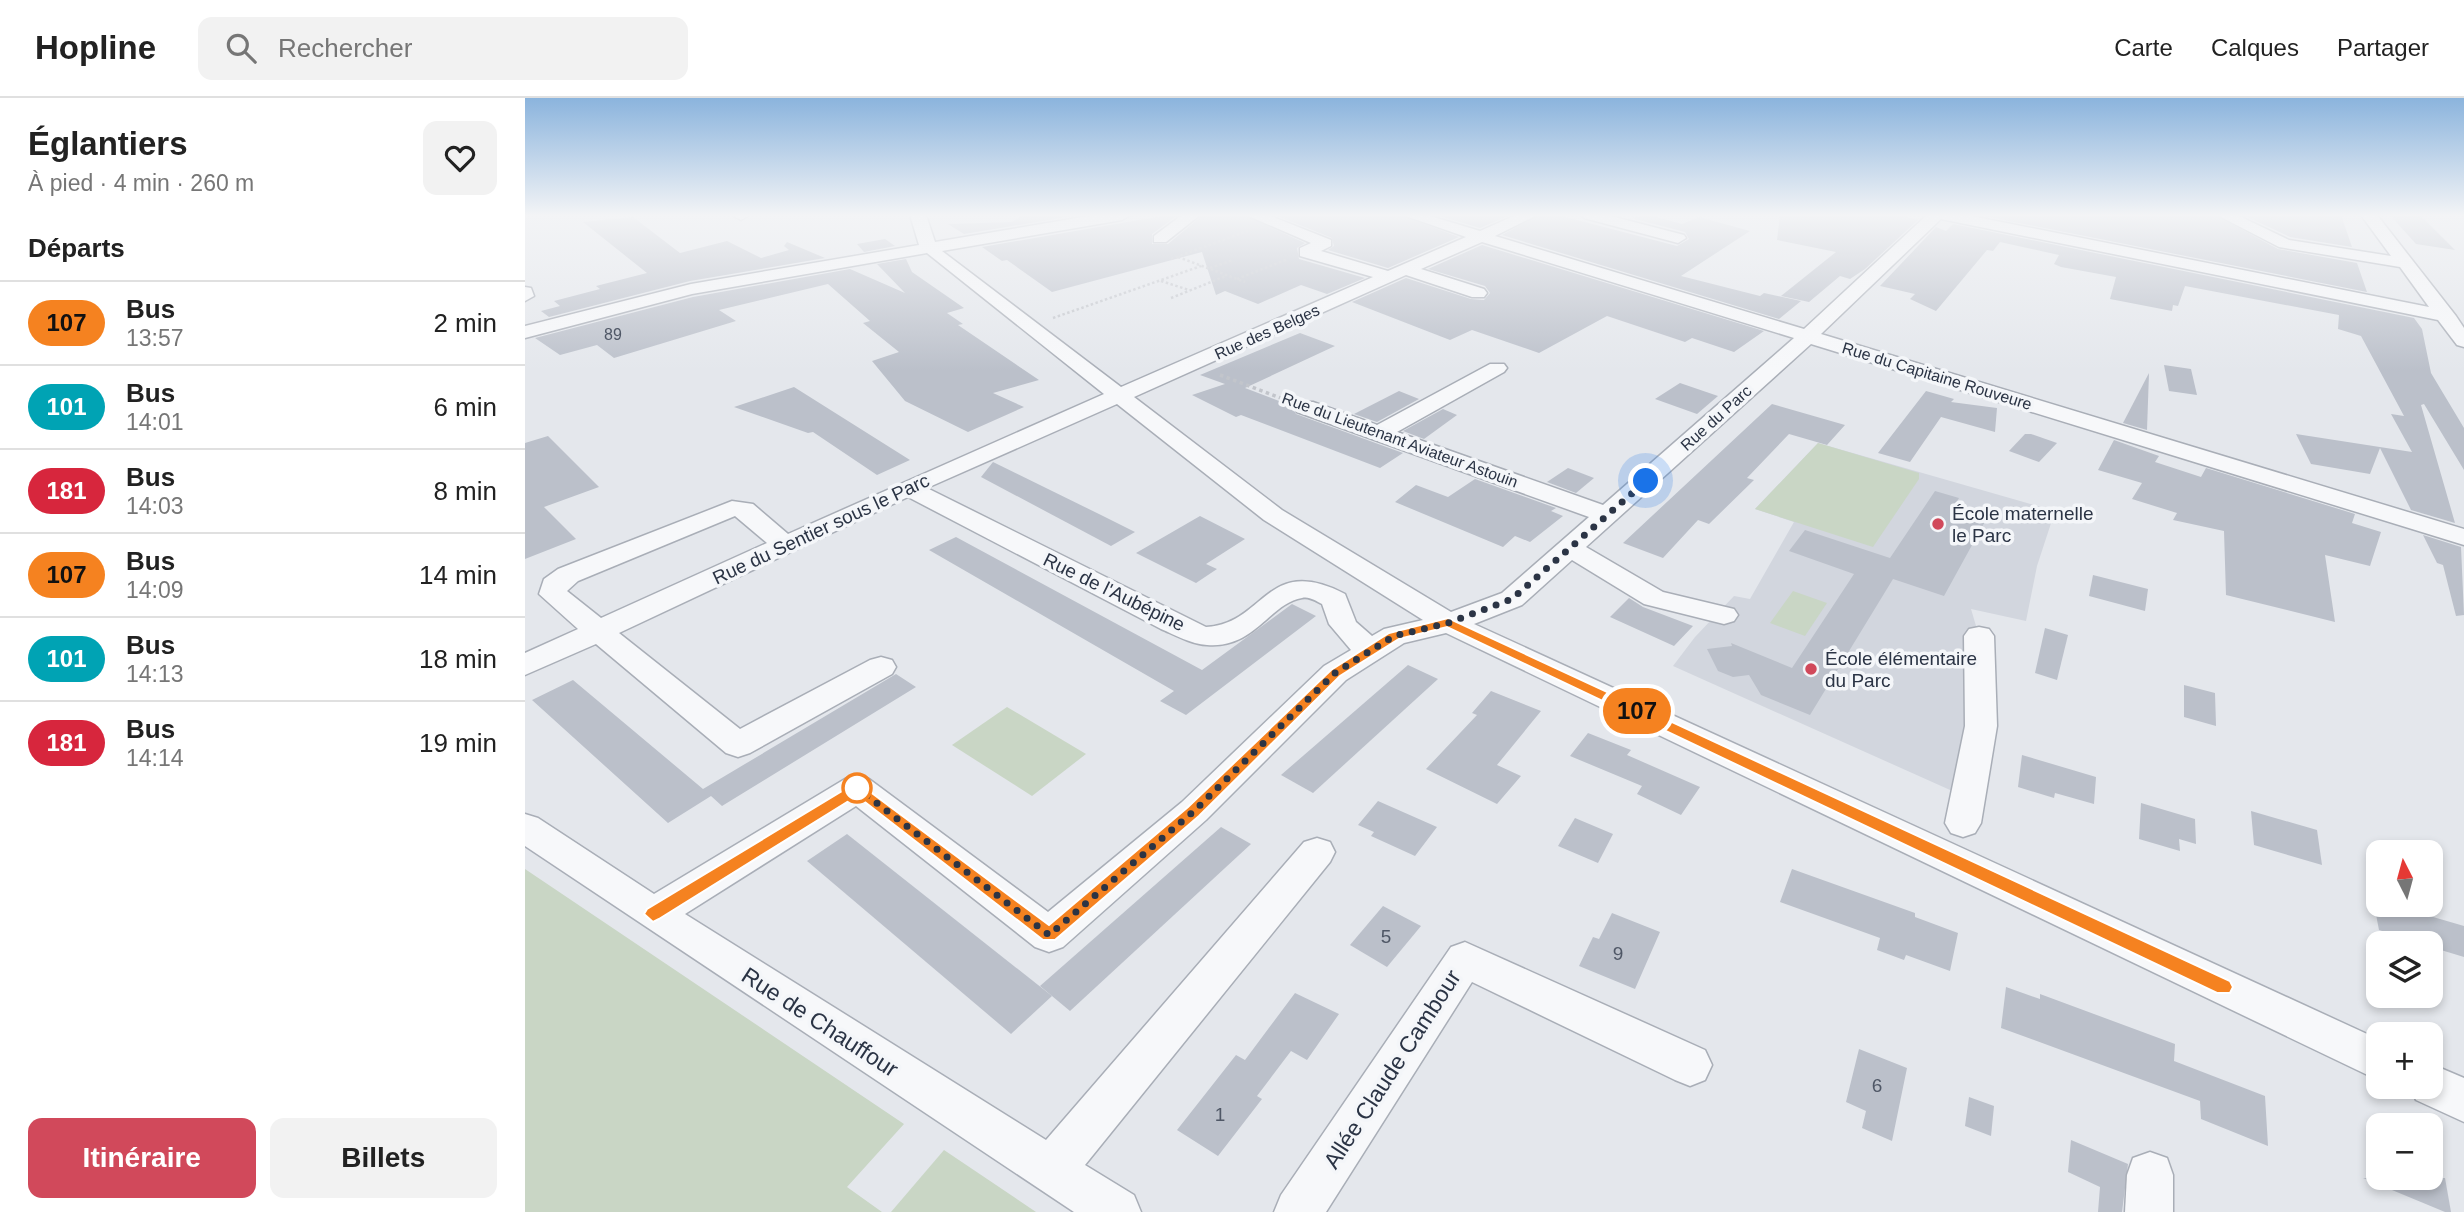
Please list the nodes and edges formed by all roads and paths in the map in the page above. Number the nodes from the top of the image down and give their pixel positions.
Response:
1 (820, 267) edge
2 (956, 267) edge
3 (1196, 267) edge
4 (1212, 267) edge
5 (1268, 267) edge
6 (1369, 267) edge
7 (1415, 267) edge
8 (1581, 267) edge
9 (1881, 267) edge
10 (2202, 267) edge
11 (2409, 267) edge
12 (1209, 268) joint
13 (1399, 274) junction
14 (1227, 275) junction
15 (1237, 279) junction
16 (1160, 280) junction
17 (1245, 282) dead end
18 (1190, 290) junction
19 (1478, 293) dead end
20 (1171, 298) dead end
21 (1042, 311) dead end
22 (2447, 316) junction
23 (1053, 318) junction
24 (1062, 326) dead end
25 (525, 332) edge
26 (1808, 336) junction
27 (2464, 341) edge
28 (1193, 365) junction
29 (1497, 368) dead end
30 (1119, 395) junction
31 (1305, 407) joint
32 (1381, 432) junction
33 (908, 488) junction
34 (1608, 515) junction
35 (2464, 537) edge
36 (785, 545) junction
37 (1570, 548) junction
38 (1724, 615) dead end
39 (1448, 623) junction
40 (598, 632) junction
41 (1979, 636) dead end
42 (1371, 650) junction
43 (525, 665) edge
44 (881, 667) dead end
45 (1963, 823) dead end
46 (525, 828) edge
47 (1317, 852) dead end
48 (653, 914) junction
49 (2366, 1054) edge
50 (1690, 1065) dead end
51 (2443, 1090) edge
52 (2464, 1100) edge
53 (1051, 1170) junction
54 (1117, 1212) edge
55 (1298, 1212) edge

1 - 25 street
2 - 30 street
3 - 16 path
4 - 12 path
5 - 15 path
6 - 13 street
7 - 13 street, Rue des Belges
8 - 26 street, Rue du Capitaine Rouveure
9 - 26 street, Rue du Parc
10 - 22 street
11 - 22 street
12 - 14 path
13 - 19 street
13 - 28 street, Rue des Belges
14 - 15 path
14 - 18 path
15 - 17 path
16 - 18 path
16 - 23 path
18 - 20 path
21 - 23 path
22 - 27 street
23 - 24 path
26 - 34 street, Rue du Parc
26 - 35 street, Rue du Capitaine Rouveure
28 - 30 street, Rue des Belges
28 - 31 path, Rue du Lieutenant Aviateur Astouin
29 - 32 street
30 - 33 street, Rue du Sentier sous le Parc
30 - 39 street
31 - 32 street, Rue du Lieutenant Aviateur Astouin
32 - 34 street, Rue du Lieutenant Aviateur Astouin
33 - 36 street, Rue du Sentier sous le Parc
33 - 42 street, Rue de l'Aubépine
34 - 37 street, Rue du Parc
36 - 40 street, Rue du Sentier sous le Parc
36 - 40 street
37 - 38 street
37 - 39 street, Rue du Parc
39 - 42 street, Rue du Parc
39 - 49 street
40 - 43 street, Rue du Sentier sous le Parc
40 - 44 street
41 - 45 street
42 - 48 street, Rue du Parc
46 - 48 street, Rue de Chauffour
47 - 53 street
48 - 53 street, Rue de Chauffour
50 - 55 street, Allée Claude Cambour
51 - 52 street
53 - 54 street, Rue de Chauffour

